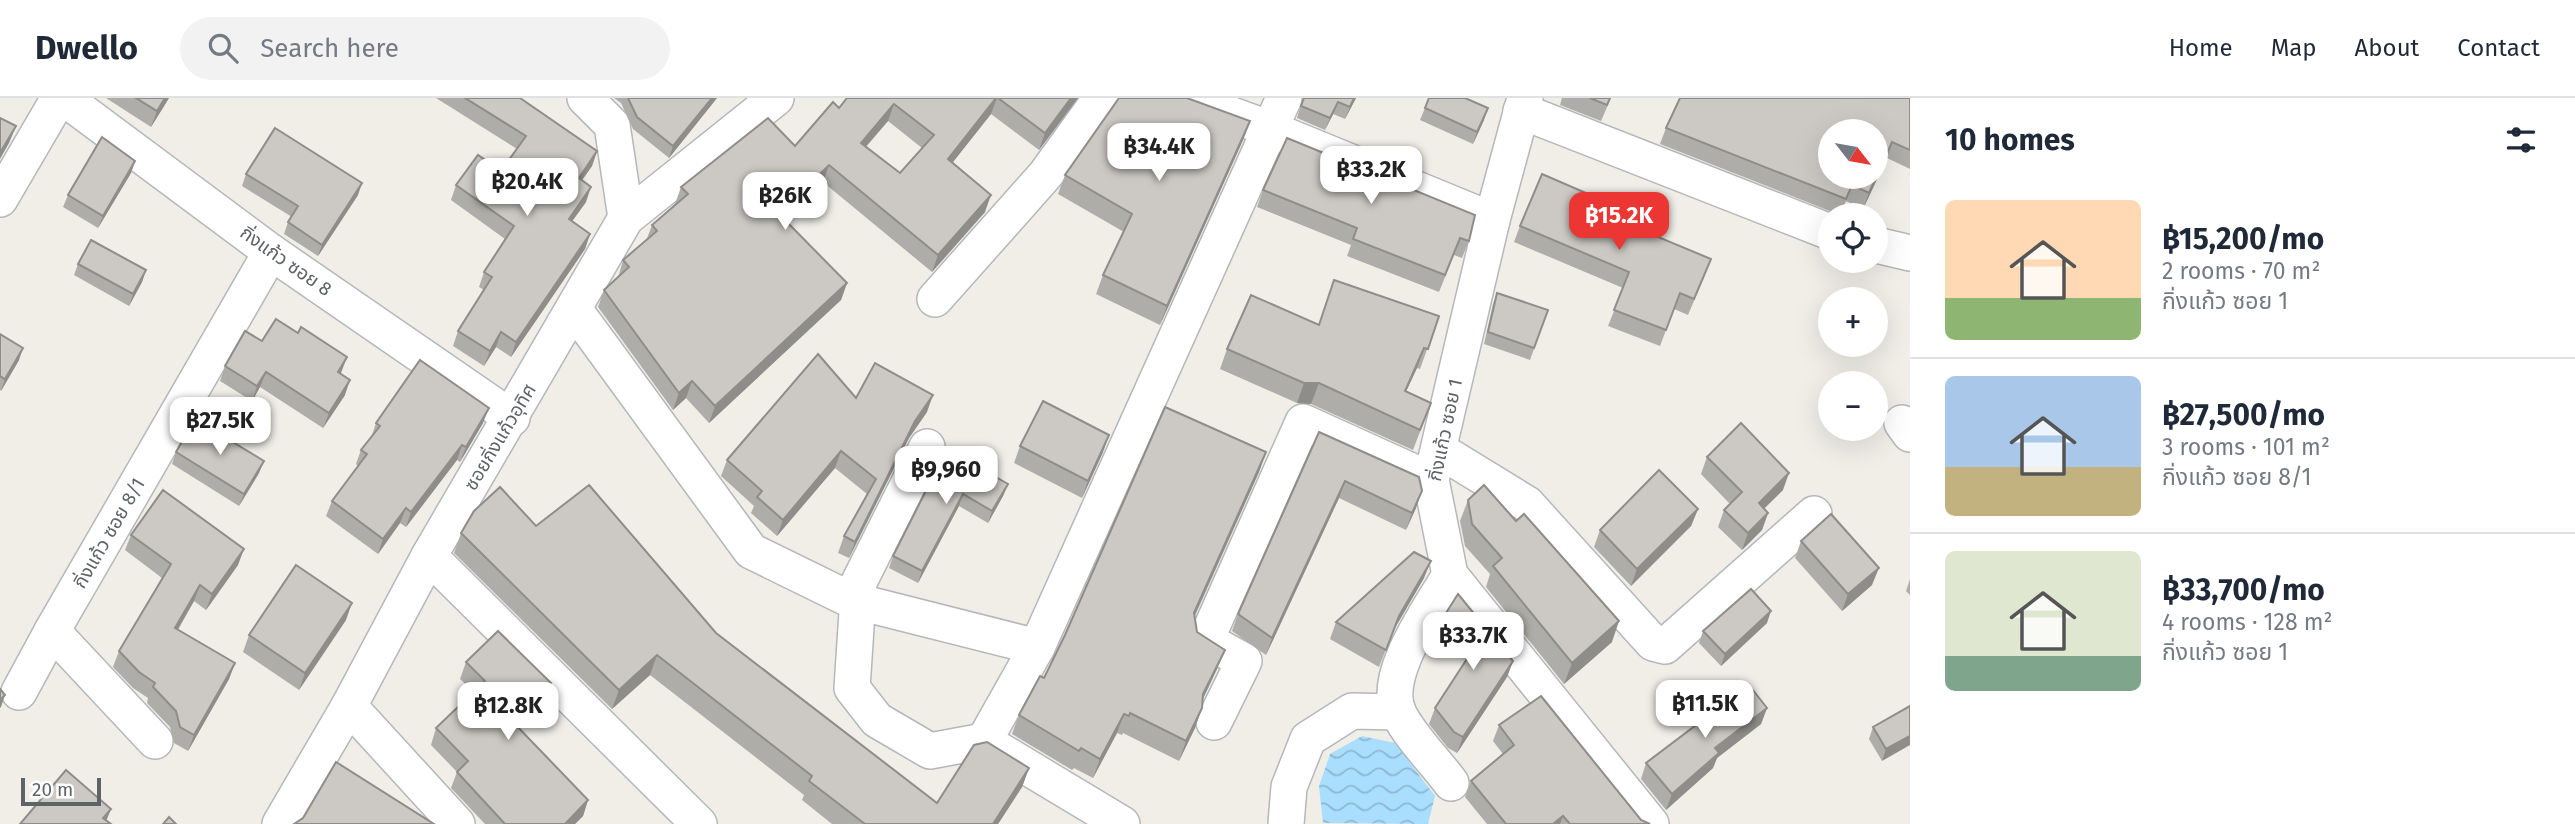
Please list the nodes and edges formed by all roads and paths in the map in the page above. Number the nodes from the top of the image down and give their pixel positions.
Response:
1 (61, 98) edge
2 (585, 98) edge
3 (776, 98) edge
4 (1101, 98) edge
5 (1186, 98) edge
6 (1523, 104) edge
7 (1277, 113) edge
8 (0, 199) edge
9 (626, 218) junction
10 (1492, 220) junction
11 (1818, 227) edge
12 (1888, 248) edge
13 (271, 252) junction
14 (1910, 253) edge
15 (935, 299) dead end
16 (574, 309) junction
17 (512, 418) junction
18 (927, 447) dead end
19 (1435, 465) junction
20 (1814, 514) dead end
21 (429, 556) junction
22 (1450, 575) junction
23 (858, 601) junction
24 (52, 631) junction
25 (1037, 647) junction
26 (19, 692) dead end
27 (349, 705) junction
28 (1398, 712) junction
29 (1214, 722) dead end
30 (155, 741) dead end
31 (985, 741) junction
32 (1451, 783) dead end
33 (280, 824) edge
34 (457, 824) edge
35 (699, 824) edge
36 (1122, 824) edge
37 (1286, 824) edge
38 (1651, 824) edge

1 - 8 street
1 - 13 street, กิ่งแก้ว ซอย 8
2 - 9 street
3 - 9 street, ซอยกิ่งแก้วอุทิศ
4 - 15 street
5 - 7 street
6 - 10 street, กิ่งแก้ว ซอย 1
6 - 11 street
7 - 10 street
7 - 25 street
9 - 16 street, ซอยกิ่งแก้วอุทิศ
10 - 19 street, กิ่งแก้ว ซอย 1
12 - 14 street
13 - 17 street, กิ่งแก้ว ซอย 8
13 - 24 street, กิ่งแก้ว ซอย 8/1
16 - 17 street, ซอยกิ่งแก้วอุทิศ
16 - 23 street
17 - 21 street, ซอยกิ่งแก้วอุทิศ
18 - 23 street
19 - 20 street
19 - 22 street, กิ่งแก้ว ซอย 1
19 - 29 street
21 - 27 street, ซอยกิ่งแก้วอุทิศ
21 - 35 street
22 - 28 street
22 - 38 street, กิ่งแก้ว ซอย 1
23 - 25 street
23 - 31 street
24 - 26 street, กิ่งแก้ว ซอย 8/1
24 - 30 street
25 - 31 street
27 - 33 street, ซอยกิ่งแก้วอุทิศ
27 - 34 street
28 - 32 street
28 - 37 street
31 - 36 street

